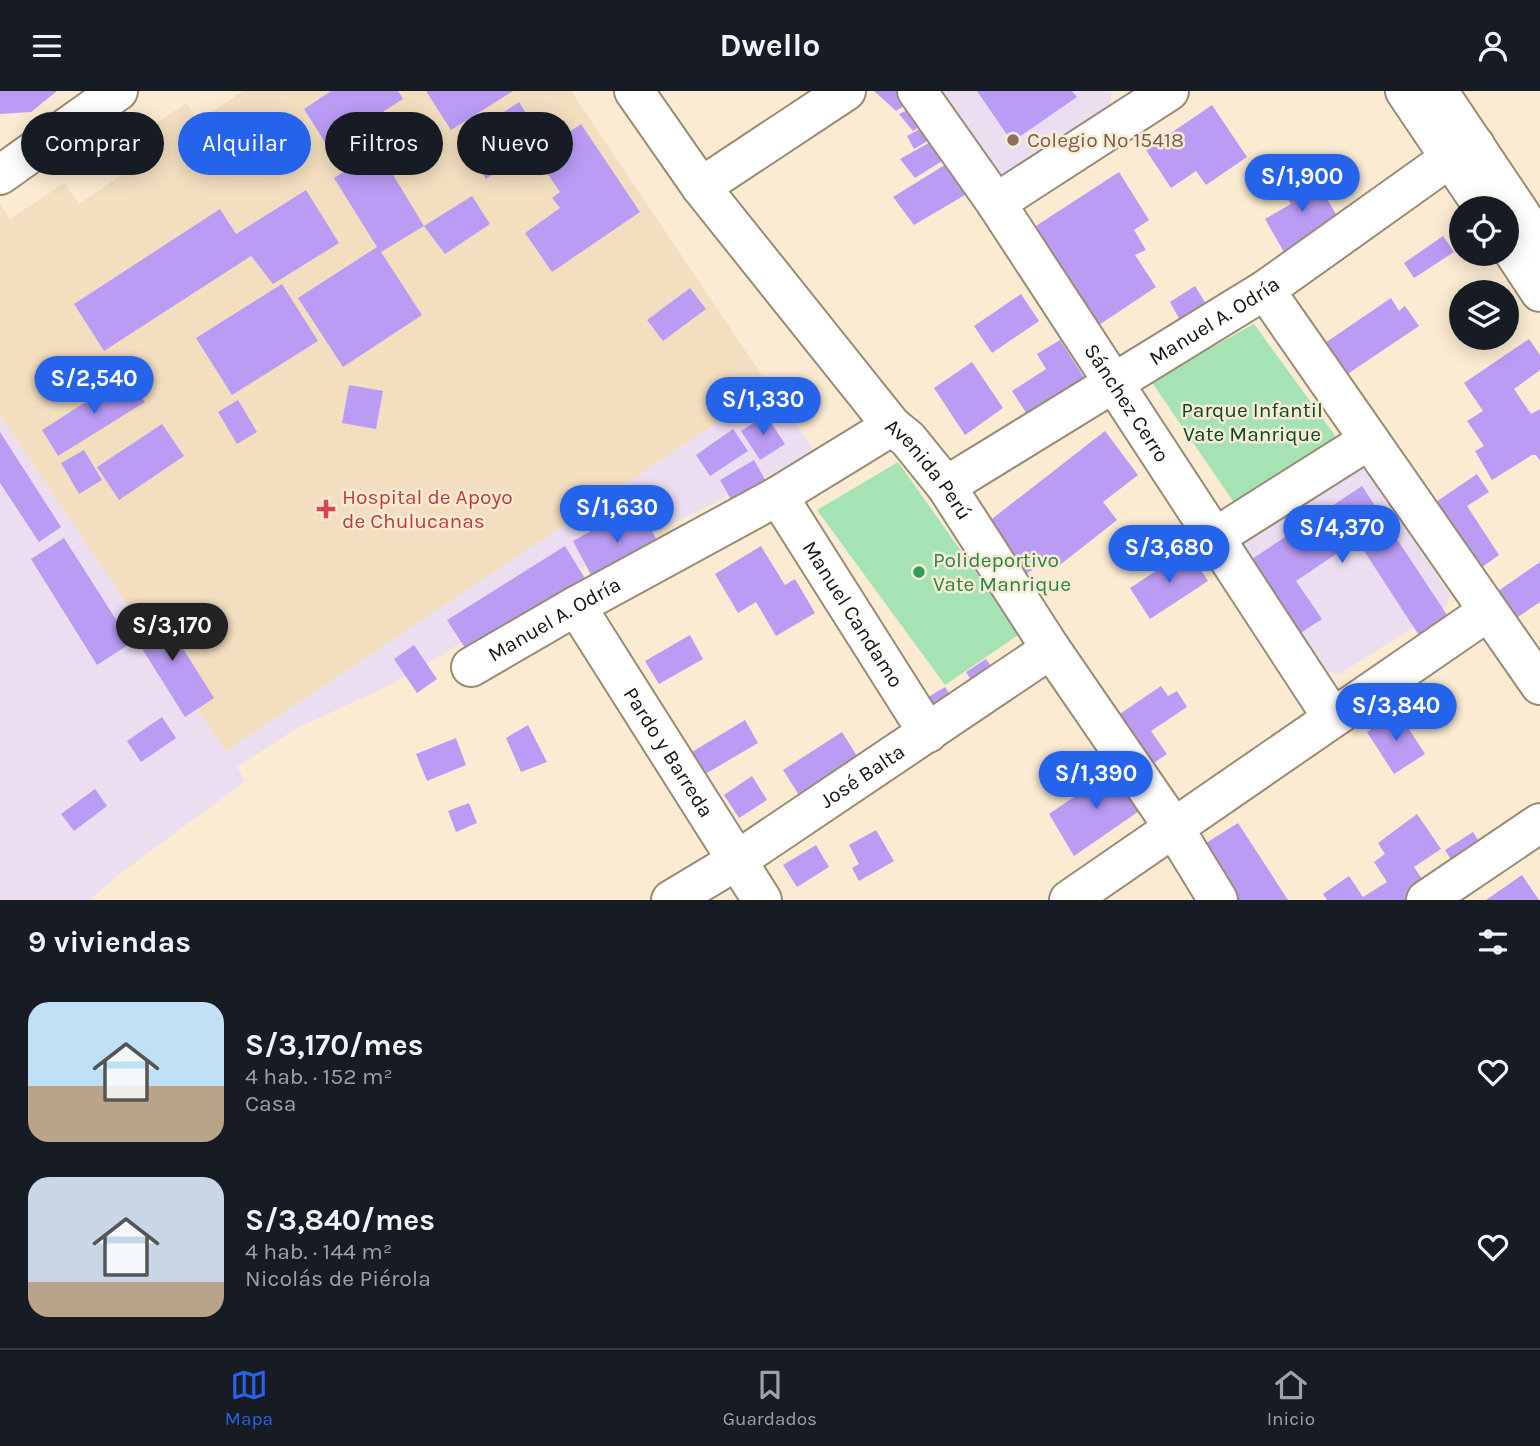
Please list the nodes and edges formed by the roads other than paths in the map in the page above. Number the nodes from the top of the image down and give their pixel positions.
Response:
1 (118, 91) edge
2 (634, 91) edge
3 (846, 91) edge
4 (917, 91) edge
5 (1405, 91) edge
6 (1438, 91) edge
7 (1145, 98) edge
8 (88, 101) edge
9 (1463, 152) junction
10 (7, 163) edge
11 (701, 187) junction
12 (1480, 196) edge
13 (996, 203) junction
14 (1540, 243) edge
15 (1519, 260) edge
16 (1265, 290) junction
17 (1540, 292) edge
18 (1115, 384) junction
19 (892, 426) junction
20 (1369, 440) junction
21 (946, 485) junction
22 (778, 496) junction
23 (1214, 538) junction
24 (576, 606) junction
25 (1487, 612) junction
26 (1051, 649) junction
27 (471, 667) dead end
28 (1540, 685) edge
29 (1332, 717) junction
30 (929, 733) junction
31 (1540, 823) edge
32 (1174, 828) junction
33 (736, 861) junction
34 (671, 900) edge
35 (762, 900) edge
36 (1069, 900) edge
37 (1218, 900) edge
38 (1426, 900) edge

1 - 8 street
2 - 11 street, Avenida Perú
3 - 11 street
4 - 13 street, Sánchez Cerro
5 - 9 street
6 - 9 street
7 - 13 street
8 - 10 street
9 - 12 street
9 - 14 street
9 - 16 street, Manuel A. Odría
11 - 19 street, Avenida Perú
13 - 18 street, Sánchez Cerro
15 - 17 street
16 - 18 street, Manuel A. Odría
16 - 20 street
18 - 21 street, Manuel A. Odría
18 - 23 street, Sánchez Cerro
19 - 21 street, Avenida Perú
19 - 22 street, Manuel A. Odría
20 - 23 street
20 - 25 street
21 - 26 street, Avenida Perú
22 - 24 street, Manuel A. Odría
22 - 30 street, Manuel Candamo
23 - 29 street, Sánchez Cerro
24 - 27 street, Manuel A. Odría
24 - 33 street, Pardo y Barreda
25 - 28 street
25 - 29 street
26 - 30 street, José Balta
26 - 32 street, Avenida Perú
29 - 32 street
30 - 33 street, José Balta
31 - 38 street
32 - 36 street
32 - 37 street, Avenida Perú
33 - 34 street, José Balta
33 - 35 street, Pardo y Barreda

